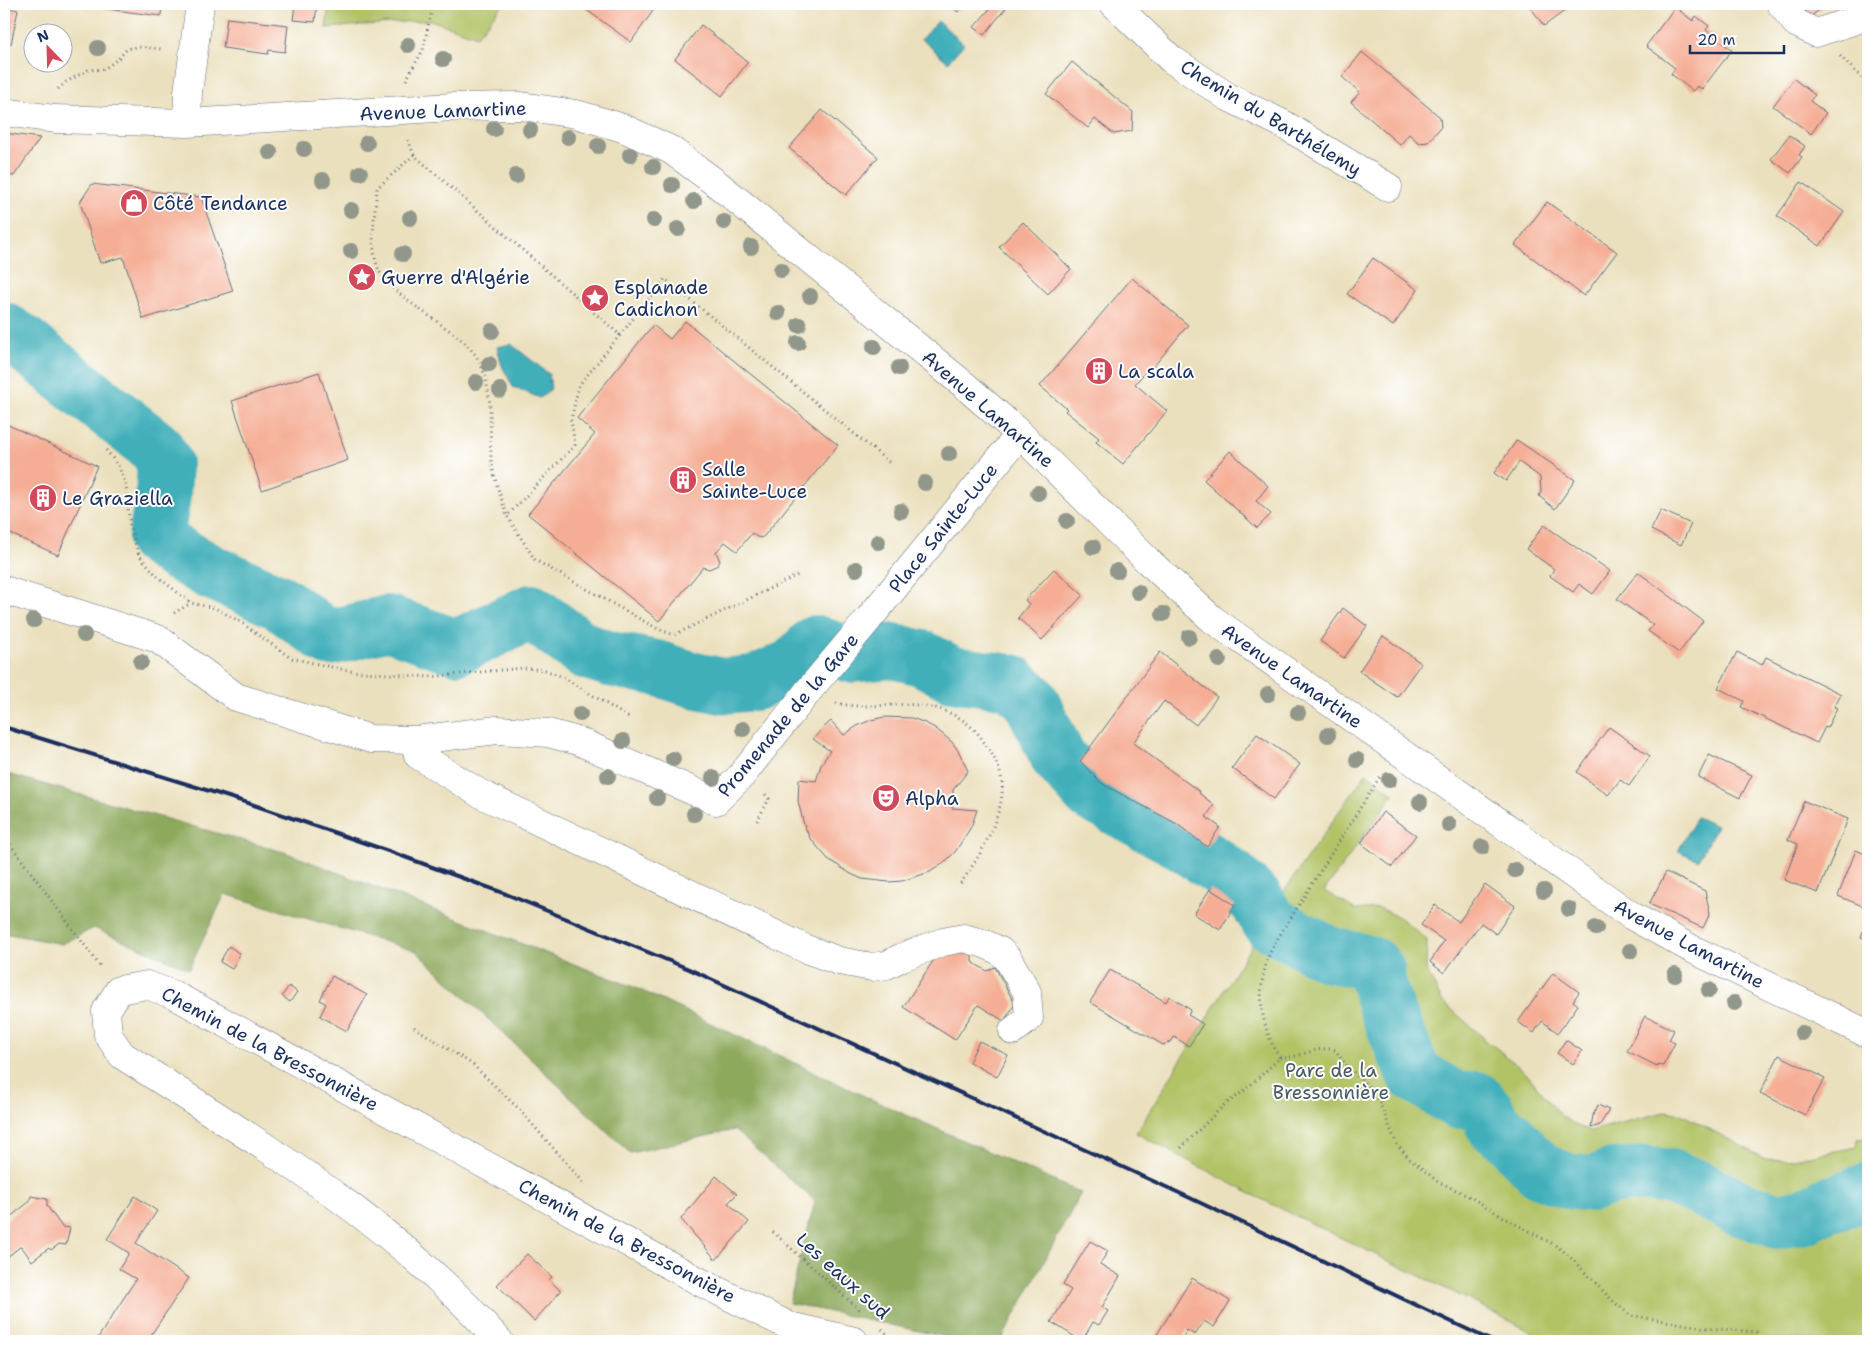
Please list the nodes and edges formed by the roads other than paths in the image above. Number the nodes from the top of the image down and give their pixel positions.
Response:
1 (200, 4) edge
2 (1114, 4) edge
3 (1781, 4) edge
4 (1868, 14) edge
5 (4, 112) edge
6 (187, 123) junction
7 (1388, 187) dead end
8 (1020, 434) junction
9 (4, 590) edge
10 (866, 622) joint
11 (416, 740) junction
12 (1013, 1031) dead end
13 (1868, 1034) edge
14 (499, 1341) edge
15 (854, 1341) edge

1 - 6 street
2 - 7 street, Chemin du Barthélemy
3 - 4 street
5 - 6 street, Avenue Lamartine
6 - 8 street, Avenue Lamartine
8 - 10 street, Place Sainte-Luce
8 - 13 street, Avenue Lamartine
9 - 11 street, Promenade de la Gare
10 - 11 street, Promenade de la Gare, bridge
11 - 12 street
14 - 15 street, Chemin de la Bressonnière

